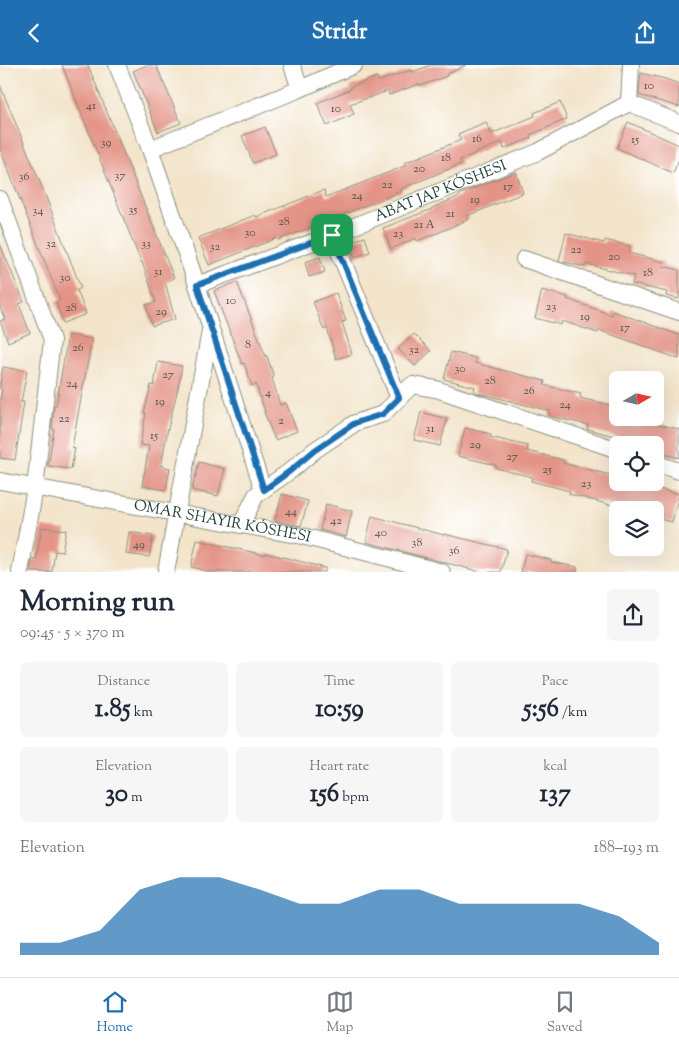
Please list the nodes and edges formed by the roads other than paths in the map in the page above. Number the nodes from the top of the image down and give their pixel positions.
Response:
1 (117, 65) edge
2 (292, 65) edge
3 (354, 65) edge
4 (631, 65) edge
5 (300, 89) junction
6 (629, 103) junction
7 (679, 123) edge
8 (150, 149) junction
9 (0, 199) edge
10 (332, 235) junction
11 (524, 259) dead end
12 (197, 285) junction
13 (679, 312) edge
14 (211, 329) junction
15 (399, 398) junction
16 (609, 447) edge
17 (664, 466) edge
18 (679, 471) edge
19 (0, 481) edge
20 (36, 488) junction
21 (264, 490) junction
22 (177, 513) junction
23 (242, 525) junction
24 (20, 572) edge
25 (166, 572) edge
26 (442, 572) edge

1 - 8 street
2 - 5 street
3 - 5 street
4 - 6 street
5 - 8 street
6 - 7 street
6 - 10 street, ABAT JAP KÓSHESI
8 - 12 street
9 - 20 street
10 - 12 street, ABAT JAP KÓSHESI
10 - 15 street
11 - 13 street
12 - 14 street
14 - 21 street
14 - 22 street
15 - 16 street
15 - 21 street
17 - 18 street
19 - 20 street
20 - 22 street
20 - 24 street
21 - 23 street
22 - 23 street
22 - 25 street
23 - 26 street

